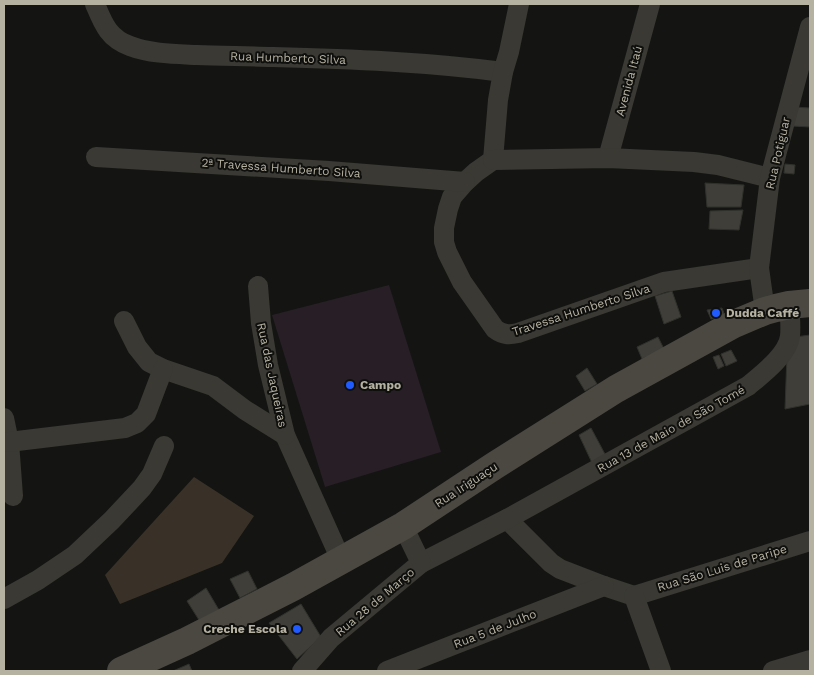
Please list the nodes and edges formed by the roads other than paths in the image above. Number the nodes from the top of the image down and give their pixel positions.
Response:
1 (95, 4) edge
2 (519, 4) edge
3 (650, 4) edge
4 (810, 27) edge
5 (504, 72) junction
6 (96, 157) dead end
7 (608, 158) junction
8 (493, 160) junction
9 (770, 178) junction
10 (465, 182) junction
11 (759, 268) junction
12 (258, 286) dead end
13 (788, 306) edge
14 (124, 321) dead end
15 (163, 369) junction
16 (4, 418) edge
17 (285, 435) junction
18 (8, 442) junction
19 (164, 446) dead end
20 (12, 496) dead end
21 (507, 519) junction
22 (403, 526) junction
23 (810, 541) edge
24 (341, 560) junction
25 (421, 563) junction
26 (604, 586) junction
27 (634, 596) junction
28 (4, 599) edge
29 (810, 660) edge
30 (121, 671) edge
31 (302, 671) edge
32 (387, 671) edge
33 (660, 671) edge
34 (773, 671) edge

1 - 5 street, Rua Humberto Silva
2 - 5 street
3 - 7 street, Avenida Itaú
4 - 9 street, Rua Potiguar
5 - 8 street
6 - 10 street, 2ª Travessa Humberto Silva
7 - 8 street
7 - 9 street
8 - 10 street, Travessa Humberto Silva
9 - 11 street, Rua Potiguar
10 - 11 street, Travessa Humberto Silva
11 - 13 street, Rua Potiguar
12 - 17 street, Rua das Jaqueiras
13 - 21 street, Rua 13 de Maio de São Tomé
13 - 22 main road, Rua Iriguaçu
14 - 15 street, Rua das Jaqueiras
15 - 17 street, Rua das Jaqueiras
15 - 18 street
16 - 18 street
17 - 24 street, Rua das Jaqueiras
18 - 20 street
19 - 28 street
21 - 25 street, Rua 13 de Maio de São Tomé
21 - 26 street
22 - 24 main road, Rua Iriguaçu
22 - 25 street, Rua 28 de Março
23 - 27 street, Rua São Luis de Paripe
24 - 30 main road, Rua Iriguaçu
25 - 31 street, Rua 28 de Março
26 - 27 street
26 - 32 street, Rua 5 de Julho
27 - 33 street
29 - 34 street

